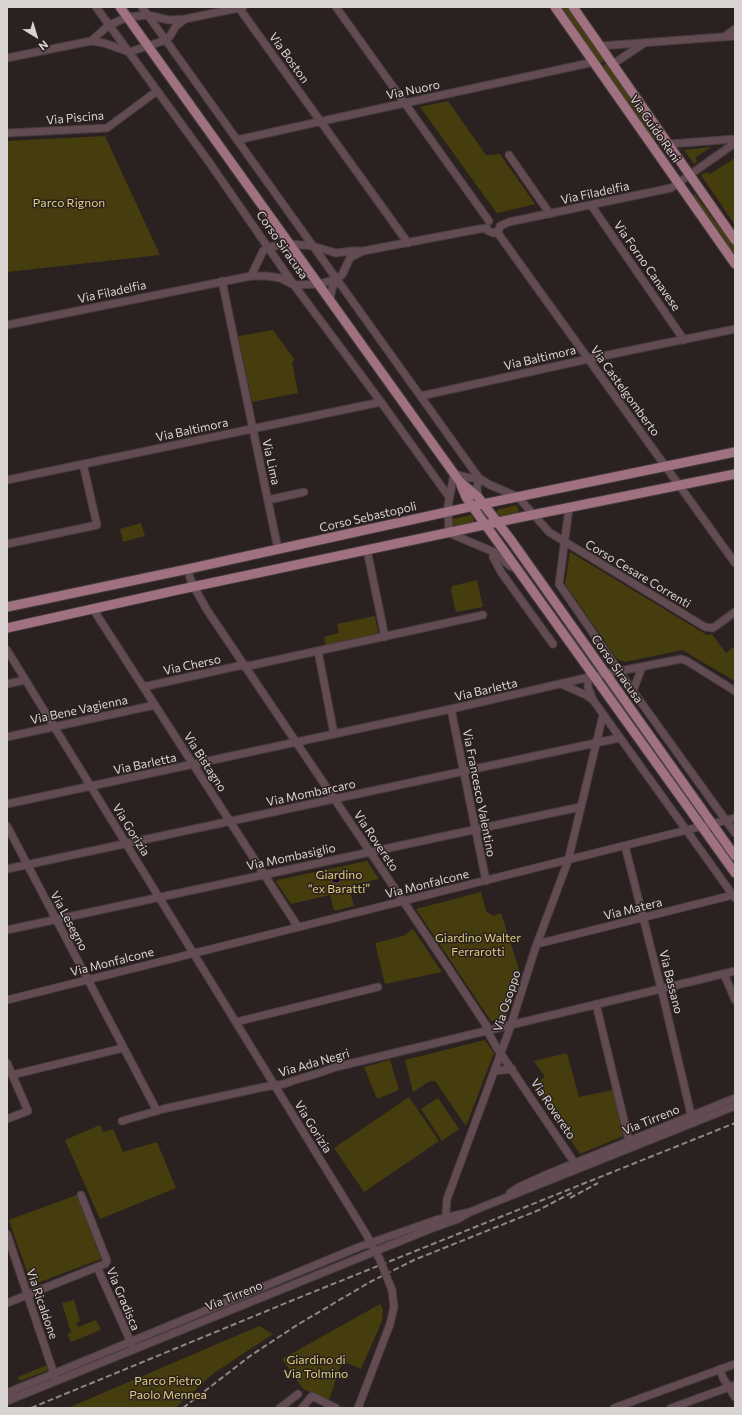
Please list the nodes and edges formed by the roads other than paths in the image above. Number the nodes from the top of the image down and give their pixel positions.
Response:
1 (96, 7) edge
2 (120, 7) edge
3 (142, 7) edge
4 (336, 7) edge
5 (555, 7) edge
6 (573, 7) edge
7 (242, 8) edge
8 (148, 15) junction
9 (128, 17) junction
10 (185, 19) junction
11 (109, 24) junction
12 (735, 29) edge
13 (735, 36) edge
14 (723, 37) junction
15 (166, 40) junction
16 (91, 41) junction
17 (644, 44) junction
18 (149, 46) junction
19 (600, 46) junction
20 (129, 52) junction
21 (7, 58) edge
22 (594, 62) junction
23 (613, 64) junction
24 (157, 91) junction
25 (405, 103) junction
26 (320, 121) junction
27 (7, 133) edge
28 (735, 139) edge
29 (237, 140) junction
30 (735, 143) edge
31 (669, 144) junction
32 (509, 155) dead end
33 (690, 174) junction
34 (678, 183) junction
35 (591, 205) junction
36 (550, 214) junction
37 (488, 225) junction
38 (498, 229) junction
39 (735, 240) edge
40 (408, 243) junction
41 (291, 244) junction
42 (313, 246) junction
43 (268, 247) junction
44 (363, 251) junction
45 (735, 264) edge
46 (251, 276) junction
47 (336, 279) junction
48 (222, 281) junction
49 (319, 284) junction
50 (294, 285) junction
51 (330, 299) junction
52 (7, 326) edge
53 (735, 329) edge
54 (684, 340) junction
55 (588, 359) junction
56 (421, 396) junction
57 (381, 402) junction
58 (253, 429) junction
59 (735, 452) edge
60 (83, 464) junction
61 (665, 466) junction
62 (454, 474) junction
63 (735, 474) edge
64 (479, 478) junction
65 (7, 480) edge
66 (460, 482) junction
67 (679, 486) junction
68 (304, 492) dead end
69 (449, 497) junction
70 (518, 497) junction
71 (268, 500) junction
72 (480, 500) junction
73 (472, 506) junction
74 (569, 508) junction
75 (447, 512) junction
76 (533, 515) junction
77 (498, 522) junction
78 (486, 525) junction
79 (449, 533) junction
80 (564, 542) junction
81 (7, 544) edge
82 (278, 549) junction
83 (367, 550) junction
84 (494, 552) junction
85 (735, 563) edge
86 (188, 569) junction
87 (518, 570) junction
88 (194, 586) junction
89 (7, 607) edge
90 (93, 609) junction
91 (735, 612) edge
92 (483, 615) dead end
93 (7, 628) edge
94 (385, 637) junction
95 (553, 644) dead end
96 (7, 650) edge
97 (318, 652) junction
98 (245, 666) junction
99 (642, 667) junction
100 (619, 672) junction
101 (606, 673) junction
102 (591, 676) junction
103 (25, 680) junction
104 (7, 684) edge
105 (560, 684) junction
106 (143, 687) junction
107 (633, 691) junction
108 (735, 691) edge
109 (593, 700) junction
110 (155, 705) junction
111 (451, 709) junction
112 (603, 715) junction
113 (54, 727) junction
114 (334, 734) junction
115 (7, 737) edge
116 (619, 738) junction
117 (296, 741) junction
118 (596, 743) junction
119 (193, 765) junction
120 (463, 771) junction
121 (90, 786) junction
122 (335, 799) junction
123 (7, 804) edge
124 (580, 807) junction
125 (735, 818) edge
126 (230, 821) junction
127 (726, 821) junction
128 (712, 824) junction
129 (7, 826) edge
130 (702, 826) junction
131 (475, 830) junction
132 (687, 830) junction
133 (735, 833) edge
134 (126, 844) junction
135 (626, 846) junction
136 (370, 852) junction
137 (735, 856) edge
138 (568, 860) junction
139 (27, 864) junction
140 (7, 869) edge
141 (735, 873) edge
142 (264, 875) junction
143 (486, 881) junction
144 (734, 896) edge
145 (158, 897) junction
146 (403, 901) junction
147 (644, 918) junction
148 (56, 919) junction
149 (298, 927) junction
150 (7, 930) edge
151 (537, 944) junction
152 (193, 953) junction
153 (735, 971) edge
154 (724, 974) junction
155 (88, 980) junction
156 (378, 987) dead end
157 (661, 989) junction
158 (7, 1000) edge
159 (735, 1000) edge
160 (596, 1004) junction
161 (236, 1022) junction
162 (511, 1025) junction
163 (488, 1031) junction
164 (123, 1048) junction
165 (501, 1053) junction
166 (7, 1064) edge
167 (512, 1069) junction
168 (495, 1071) junction
169 (12, 1075) junction
170 (275, 1085) junction
171 (735, 1098) edge
172 (735, 1106) edge
173 (157, 1111) junction
174 (7, 1119) edge
175 (692, 1119) junction
176 (122, 1121) dead end
177 (629, 1141) junction
178 (576, 1165) junction
179 (81, 1195) dead end
180 (448, 1219) junction
181 (7, 1234) edge
182 (372, 1244) junction
183 (9, 1245) edge
184 (376, 1250) junction
185 (97, 1267) junction
186 (28, 1295) junction
187 (7, 1303) edge
188 (130, 1342) junction
189 (133, 1349) junction
190 (735, 1364) edge
191 (720, 1370) junction
192 (54, 1373) junction
193 (57, 1380) junction
194 (732, 1386) edge
195 (7, 1392) edge
196 (298, 1394) dead end
197 (735, 1397) edge
198 (7, 1401) edge
199 (280, 1408) edge
200 (302, 1408) edge
201 (336, 1408) edge
202 (358, 1408) edge
203 (614, 1408) edge
204 (671, 1408) edge

1 - 11 street, Corso Siracusa
2 - 9 main road, Corso Siracusa
3 - 8 street, Corso Siracusa
4 - 25 street
5 - 22 main road, Via Guido Reni
6 - 19 main road, Via Guido Reni
7 - 10 street, Via Boston
7 - 26 street, Via Boston
8 - 9 street, Via Boston
8 - 10 street, Via Boston
8 - 15 street, Corso Siracusa
9 - 11 street, Via Boston
9 - 18 main road, Corso Siracusa
10 - 15 street
11 - 16 street, Via Boston
11 - 20 street, Corso Siracusa
12 - 14 street
13 - 14 street
14 - 17 street
15 - 18 street
15 - 29 street, Corso Siracusa
16 - 20 street
16 - 21 street
17 - 19 street
17 - 23 street
18 - 20 street
18 - 41 main road, Corso Siracusa
19 - 23 main road, Via Guido Reni
20 - 24 street, Corso Siracusa
22 - 25 street, Via Nuoro
22 - 34 main road, Via Guido Reni
23 - 31 main road, Via Guido Reni
24 - 27 street, Via Piscina
24 - 43 street, Corso Siracusa
25 - 26 street, Via Nuoro
25 - 37 street
26 - 29 street, Via Nuoro
26 - 40 street
28 - 31 street
29 - 42 street, Corso Siracusa
30 - 33 street, Via Filadelfia
31 - 33 main road, Via Guido Reni
32 - 36 street
33 - 34 street, Via Filadelfia
33 - 39 main road, Via Guido Reni
34 - 35 street, Via Filadelfia
34 - 45 main road, Via Guido Reni
35 - 36 street, Via Filadelfia
35 - 54 street, Via Forno Canavese
36 - 38 street, Via Filadelfia
37 - 38 street
37 - 38 street
37 - 40 street
38 - 55 street, Via Castelgomberto
40 - 44 street
41 - 42 street
41 - 43 street
41 - 49 main road, Corso Siracusa
42 - 44 street
42 - 47 street, Corso Siracusa
43 - 46 street
43 - 50 street, Corso Siracusa
44 - 47 street
46 - 48 street, Via Filadelfia
46 - 50 street, Via Filadelfia
47 - 49 street, Via Filadelfia
47 - 51 street
47 - 56 street, Corso Siracusa
48 - 52 street, Via Filadelfia
48 - 58 street
49 - 50 street, Via Filadelfia
49 - 51 main road, Corso Siracusa
50 - 57 street, Corso Siracusa
51 - 62 main road, Corso Siracusa
53 - 54 street, Via Baltimora
54 - 55 street, Via Baltimora
55 - 56 street, Via Baltimora
55 - 61 street, Via Castelgomberto
56 - 64 street, Corso Siracusa
57 - 58 street, Via Baltimora
57 - 69 street, Corso Siracusa
58 - 60 street, Via Baltimora
58 - 71 street, Via Lima
59 - 61 main road, Corso Sebastopoli
60 - 65 street, Via Baltimora
60 - 81 street
61 - 67 street, Via Castelgomberto
61 - 70 main road, Corso Sebastopoli
62 - 64 street, Corso Siracusa
62 - 66 main road, Corso Siracusa
62 - 69 street
63 - 67 main road
64 - 70 street, Corso Siracusa
64 - 72 street
66 - 72 main road, Corso Siracusa
66 - 73 main road, Corso Siracusa
67 - 74 main road
67 - 85 street, Via Castelgomberto
68 - 71 street, Via Lima
69 - 75 street
70 - 72 main road, Corso Sebastopoli
70 - 76 street, Corso Siracusa
71 - 82 street, Via Lima
72 - 73 main road, Corso Sebastopoli
72 - 77 main road, Corso Siracusa
73 - 75 main road, Corso Sebastopoli
73 - 78 main road, Corso Siracusa
74 - 76 main road
74 - 80 street, Corso Siracusa
75 - 79 street
75 - 82 main road, Corso Sebastopoli
76 - 77 main road
76 - 80 street, Corso Cesare Correnti
77 - 78 main road
77 - 101 main road, Corso Siracusa
78 - 79 main road
78 - 87 main road, Corso Siracusa
79 - 83 main road
79 - 84 street, Corso Siracusa
80 - 91 street, Corso Cesare Correnti
80 - 100 street, Corso Siracusa
82 - 86 main road, Corso Sebastopoli
83 - 88 main road
83 - 94 street
84 - 87 street, Corso Siracusa
84 - 95 street
86 - 88 street, Via Rovereto
86 - 89 main road, Corso Sebastopoli
87 - 102 main road, Corso Siracusa
88 - 90 main road
88 - 98 street, Via Rovereto
90 - 93 main road
90 - 106 street, Via Bistagno
92 - 94 street
94 - 97 street
96 - 103 street, Via Gorizia
97 - 98 street
97 - 114 street
98 - 106 street, Via Cherso
98 - 117 street, Via Rovereto
99 - 100 street, Via Barletta
99 - 107 street
99 - 108 street, Via Barletta
100 - 101 street, Via Barletta
100 - 107 street, Corso Siracusa
101 - 102 street, Via Barletta
101 - 128 main road, Corso Siracusa
102 - 105 street, Via Barletta
102 - 109 street, Corso Siracusa
102 - 130 main road, Corso Siracusa
103 - 104 street
103 - 113 street, Via Gorizia
105 - 109 street, Corso Siracusa
105 - 111 street, Via Barletta
106 - 110 street, Via Bistagno
107 - 127 street, Corso Siracusa
109 - 112 street, Corso Siracusa
110 - 113 street, Via Bene Vagienna
110 - 119 street, Via Bistagno
111 - 114 street, Via Barletta
111 - 120 street, Via Francesco Valentino
112 - 116 street, Corso Siracusa
112 - 118 street, Via Osoppo
113 - 115 street, Via Bene Vagienna
113 - 121 street, Via Gorizia
114 - 117 street, Via Barletta
116 - 118 street, Via Mombarcaro
116 - 132 street, Corso Siracusa
117 - 119 street, Via Barletta
117 - 122 street, Via Rovereto
118 - 120 street, Via Mombarcaro
118 - 124 street, Via Osoppo
119 - 121 street, Via Barletta
119 - 126 street, Via Bistagno
120 - 122 street, Via Mombarcaro
120 - 131 street, Via Francesco Valentino
121 - 123 street, Via Barletta
121 - 134 street, Via Gorizia
122 - 126 street, Via Mombarcaro
122 - 136 street, Via Rovereto
124 - 131 street, Via Mombasiglio
124 - 138 street, Via Osoppo
125 - 127 street, Via Monfalcone
126 - 134 street, Via Mombarcaro
126 - 142 street, Via Bistagno
127 - 128 street, Via Monfalcone
127 - 133 street, Corso Siracusa
128 - 130 street, Via Monfalcone
128 - 137 main road, Corso Siracusa
129 - 139 street, Via Lesegno
130 - 132 street, Via Monfalcone
130 - 141 main road, Corso Siracusa
131 - 136 street, Via Mombasiglio
131 - 143 street, Via Francesco Valentino
132 - 135 street, Via Monfalcone
132 - 144 street, Corso Siracusa
134 - 139 street, Via Mombarcaro
134 - 145 street, Via Gorizia
135 - 138 street, Via Monfalcone
135 - 147 street, Via Bassano
136 - 142 street, Via Mombasiglio
136 - 146 street, Via Rovereto
138 - 143 street, Via Monfalcone
138 - 151 street, Via Osoppo
139 - 140 street, Via Mombarcaro
139 - 148 street, Via Lesegno
142 - 145 street, Via Mombasiglio
142 - 149 street, Via Bistagno
143 - 146 street, Via Monfalcone
144 - 147 street, Via Matera
145 - 148 street, Via Mombasiglio
145 - 152 street, Via Gorizia
146 - 149 street, Via Monfalcone
146 - 163 street, Via Rovereto
147 - 151 street, Via Matera
147 - 157 street, Via Bassano
148 - 150 street, Via Mombasiglio
148 - 155 street, Via Lesegno
149 - 152 street, Via Monfalcone
151 - 162 street, Via Osoppo
152 - 155 street, Via Monfalcone
152 - 161 street, Via Gorizia
153 - 154 street, Via Ada Negri
154 - 157 street, Via Ada Negri
154 - 159 street
155 - 158 street, Via Monfalcone
155 - 164 street, Via Lesegno
156 - 161 street
157 - 160 street, Via Ada Negri
157 - 175 street, Via Bassano
160 - 162 street, Via Ada Negri
160 - 177 street
161 - 170 street, Via Gorizia
162 - 163 street, Via Ada Negri
162 - 165 street, Via Osoppo
163 - 165 street, Via Rovereto
163 - 170 street, Via Ada Negri
164 - 169 street
164 - 173 street, Via Lesegno
165 - 167 street, Via Rovereto
165 - 168 street, Via Osoppo
166 - 169 street
167 - 168 street
167 - 178 street, Via Rovereto
168 - 180 street, Via Osoppo
169 - 174 street
170 - 173 street, Via Ada Negri
170 - 182 street, Via Gorizia
171 - 175 street, Via Tirreno
172 - 175 street, Via Tirreno
173 - 176 street, Via Ada Negri
175 - 177 street, Via Tirreno
175 - 178 street, Via Tirreno
177 - 178 street, Via Tirreno
178 - 180 street, Via Tirreno
179 - 185 street, Via Gradisca
180 - 182 street, Via Tirreno
180 - 184 street, Via Tirreno
181 - 183 street, Via Ricaldone
182 - 184 street, Via Gorizia
182 - 188 street, Via Tirreno
183 - 186 street, Via Ricaldone
184 - 189 street, Via Tirreno
184 - 202 street, Via Gorizia, bridge
185 - 186 street
185 - 188 street, Via Gradisca
186 - 187 street
186 - 192 street, Via Ricaldone
188 - 189 street, Via Gradisca
188 - 192 street, Via Tirreno
189 - 193 street, Via Tirreno
190 - 191 street
191 - 194 street
191 - 203 street
192 - 193 street, Via Ricaldone
192 - 195 street, Via Tirreno
193 - 198 street, Via Tirreno
194 - 197 street
194 - 204 street
196 - 199 street
200 - 201 street

